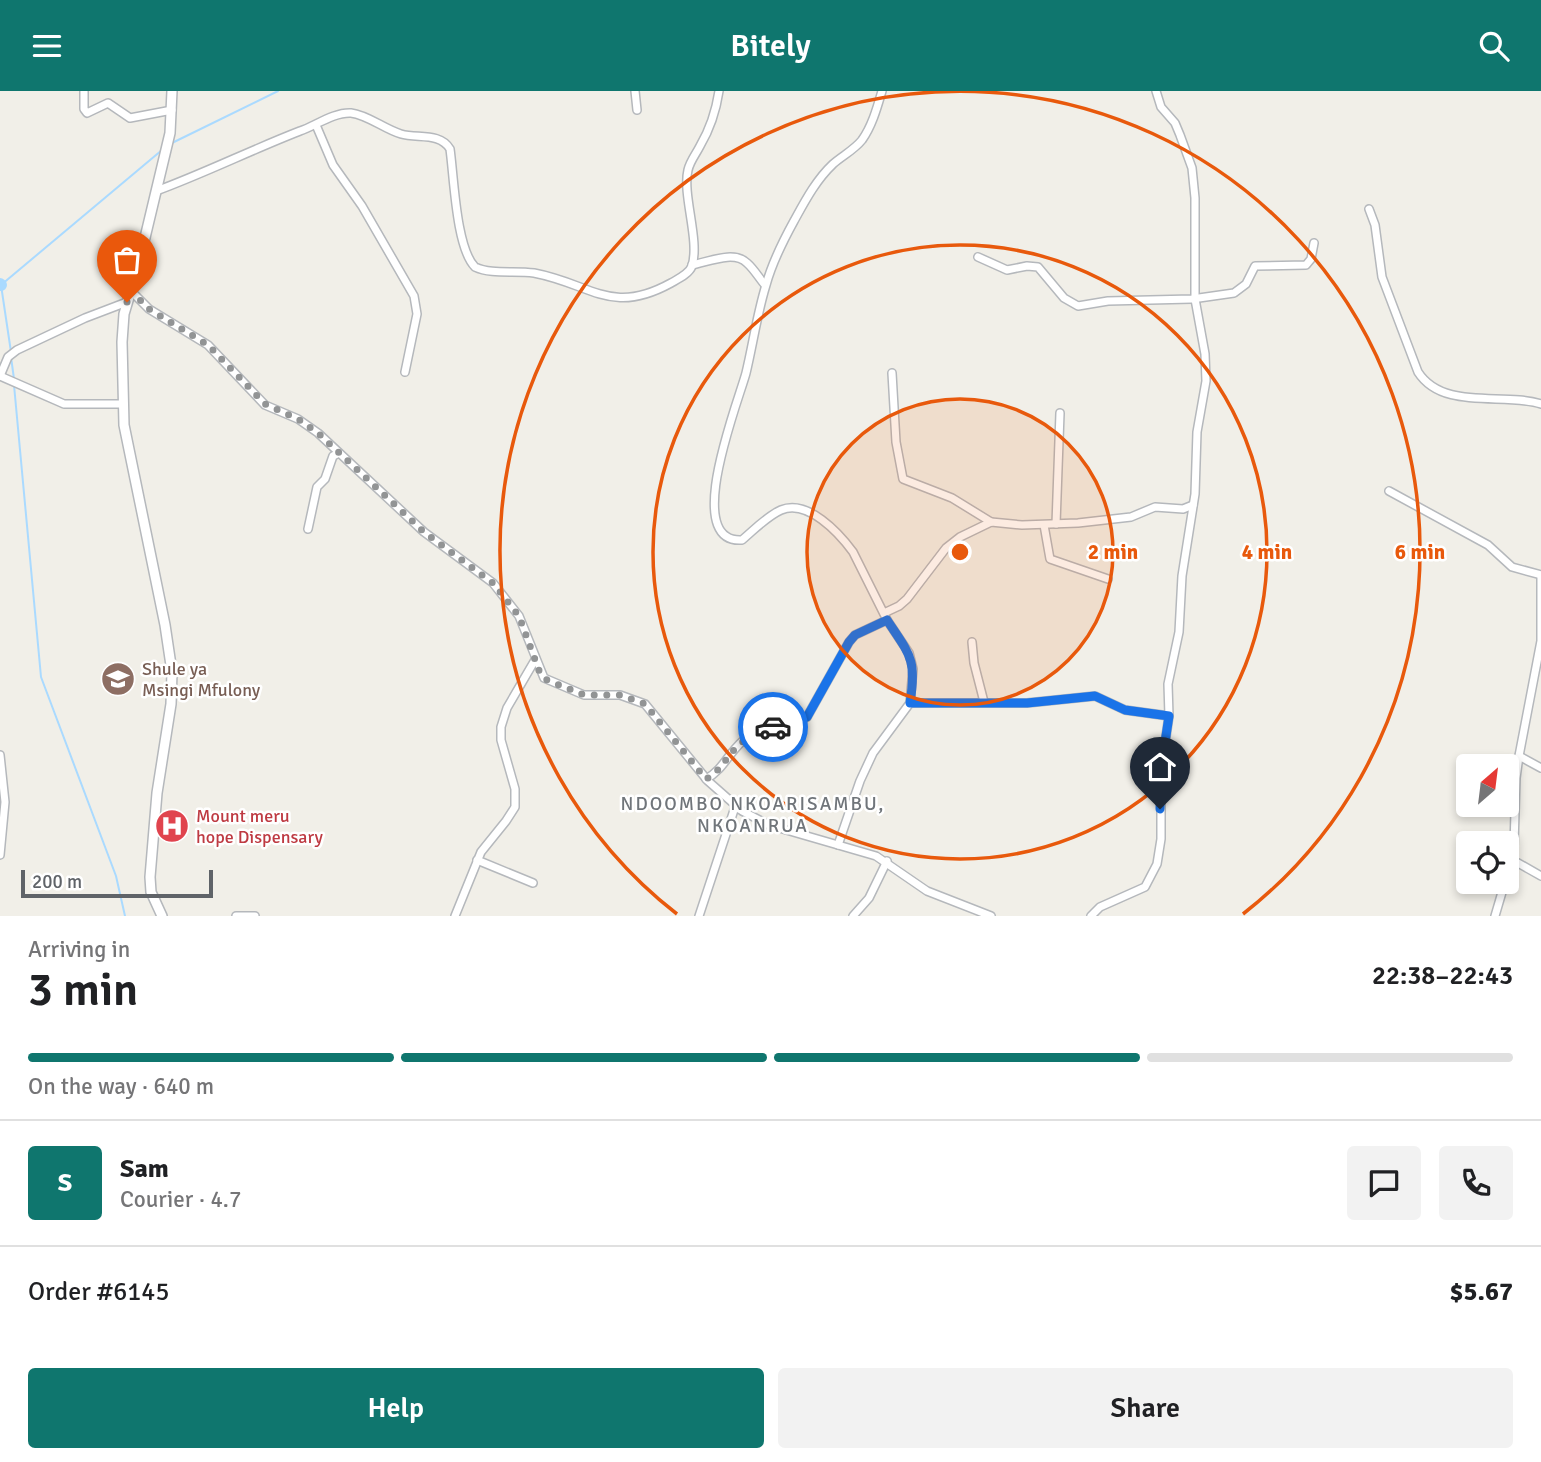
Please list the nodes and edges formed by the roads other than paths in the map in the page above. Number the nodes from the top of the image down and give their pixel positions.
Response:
1 (84, 91) edge
2 (172, 91) edge
3 (635, 91) edge
4 (719, 91) edge
5 (882, 91) edge
6 (1156, 91) edge
7 (172, 110) junction
8 (637, 110) dead end
9 (316, 125) junction
10 (156, 191) junction
11 (1369, 209) dead end
12 (1314, 243) dead end
13 (978, 257) dead end
14 (692, 265) junction
15 (765, 285) junction
16 (131, 291) junction
17 (1195, 299) junction
18 (127, 302) junction
19 (405, 372) dead end
20 (892, 373) dead end
21 (0, 376) edge
22 (122, 404) junction
23 (1541, 404) edge
24 (1060, 413) dead end
25 (340, 453) junction
26 (1389, 491) dead end
27 (1193, 505) junction
28 (990, 522) junction
29 (1056, 524) junction
30 (1044, 525) junction
31 (308, 529) dead end
32 (1541, 576) edge
33 (1108, 579) dead end
34 (885, 617) junction
35 (972, 642) dead end
36 (535, 660) junction
37 (984, 702) junction
38 (910, 703) junction
39 (1169, 716) junction
40 (0, 755) edge
41 (1519, 756) joint
42 (1541, 768) edge
43 (706, 779) junction
44 (735, 807) junction
45 (838, 845) junction
46 (0, 855) edge
47 (477, 860) junction
48 (887, 861) junction
49 (1519, 864) edge
50 (1541, 876) edge
51 (533, 883) dead end
52 (1501, 894) edge
53 (162, 916) edge
54 (236, 916) edge
55 (255, 916) edge
56 (455, 916) edge
57 (699, 916) edge
58 (853, 916) edge
59 (991, 916) edge
60 (1091, 916) edge
61 (1495, 916) edge

1 - 7 street
2 - 7 street
3 - 8 street
4 - 14 street
5 - 15 street
6 - 17 street
7 - 10 street
9 - 10 street
9 - 14 street
9 - 19 street
10 - 16 street
11 - 23 street
12 - 17 street
13 - 17 street
14 - 15 street
15 - 34 street
16 - 18 street
16 - 25 street
17 - 27 street
18 - 21 street
18 - 22 street
20 - 28 street
21 - 22 street
22 - 53 street
24 - 29 street
25 - 31 street
25 - 36 street
26 - 32 street
27 - 29 street
27 - 39 street
28 - 30 street
28 - 34 street
29 - 30 street
30 - 33 street
32 - 41 street
34 - 38 street
34 - 43 street
35 - 37 street
36 - 43 street
36 - 47 street
37 - 38 street
37 - 39 street
38 - 45 street
39 - 60 street
40 - 46 street
41 - 42 street
43 - 44 street
44 - 45 street
44 - 57 street
45 - 48 street
47 - 51 street
47 - 56 street
48 - 58 street
48 - 59 street
49 - 50 street
52 - 61 street
54 - 55 street

